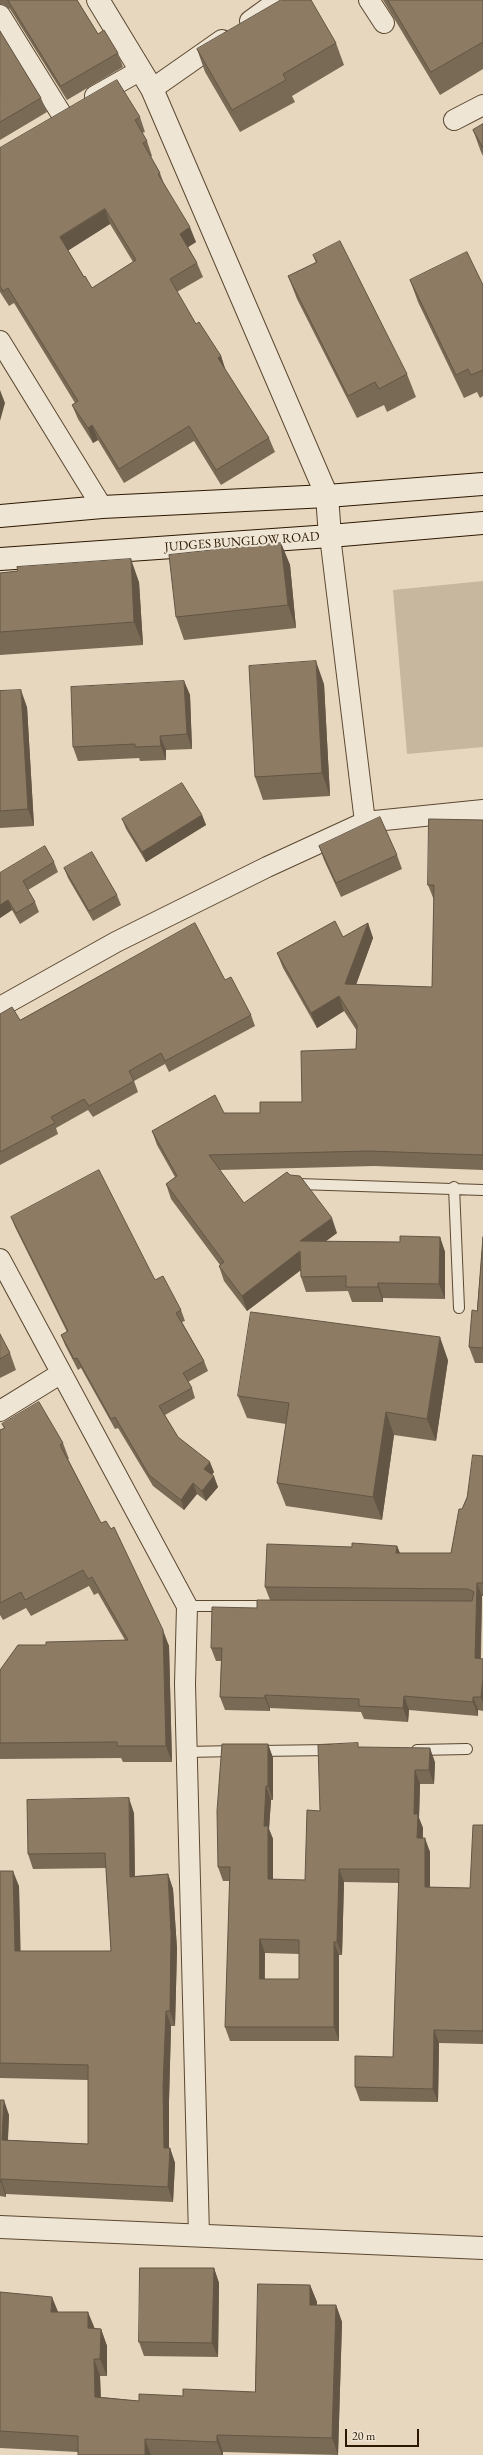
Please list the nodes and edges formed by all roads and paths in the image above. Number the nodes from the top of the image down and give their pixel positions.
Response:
1 (98, 0) edge
2 (279, 0) edge
3 (369, 0) edge
4 (0, 15) edge
5 (384, 23) dead end
6 (140, 70) junction
7 (152, 89) junction
8 (483, 105) edge
9 (73, 109) junction
10 (454, 120) dead end
11 (44, 126) edge
12 (0, 341) edge
13 (483, 484) edge
14 (327, 496) junction
15 (102, 507) junction
16 (0, 516) edge
17 (483, 523) edge
18 (330, 536) junction
19 (0, 559) edge
20 (483, 810) edge
21 (365, 822) junction
22 (0, 1007) edge
23 (298, 1184) edge
24 (454, 1188) junction
25 (483, 1190) edge
26 (0, 1259) edge
27 (459, 1308) dead end
28 (60, 1374) junction
29 (0, 1411) edge
30 (186, 1606) junction
31 (278, 1606) edge
32 (466, 1749) dead end
33 (342, 1750) edge
34 (404, 1750) edge
35 (187, 1752) junction
36 (0, 2226) edge
37 (199, 2236) junction
38 (483, 2248) edge

1 - 6 street
2 - 7 street
3 - 5 street
4 - 9 street
6 - 7 street
6 - 9 street
7 - 14 street
8 - 10 street
9 - 11 street
12 - 15 street
13 - 14 street
14 - 15 street
14 - 18 street
15 - 16 street
17 - 18 street, JUDGES BUNGLOW ROAD
18 - 19 street, JUDGES BUNGLOW ROAD
18 - 21 street
20 - 21 street
21 - 22 street
23 - 24 lane
24 - 25 lane
24 - 27 lane
26 - 28 street
28 - 29 street
28 - 30 street
30 - 31 lane
30 - 35 street
32 - 34 lane
33 - 35 lane
35 - 37 street
36 - 37 street
37 - 38 street

